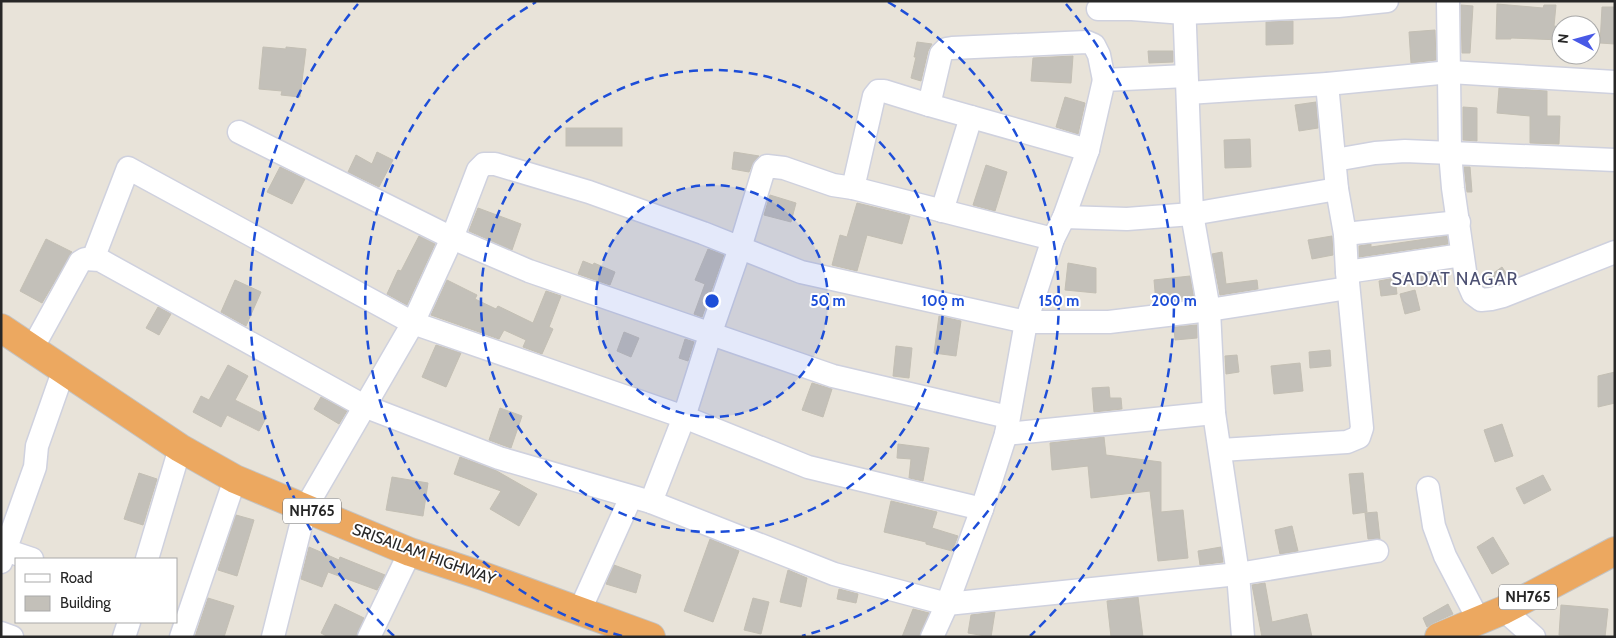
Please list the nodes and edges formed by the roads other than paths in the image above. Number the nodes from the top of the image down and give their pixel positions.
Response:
1 (1387, 1) edge
2 (1448, 1) edge
3 (1337, 4) edge
4 (1184, 7) edge
5 (1098, 9) dead end
6 (1450, 72) junction
7 (1104, 80) junction
8 (1615, 82) edge
9 (1327, 84) junction
10 (1187, 85) junction
11 (929, 106) junction
12 (971, 117) junction
13 (239, 132) dead end
14 (1088, 150) junction
15 (1450, 152) junction
16 (1335, 160) junction
17 (1615, 160) edge
18 (853, 188) junction
19 (1337, 189) junction
20 (942, 211) junction
21 (1192, 214) junction
22 (1064, 216) junction
23 (1459, 222) junction
24 (1344, 234) junction
25 (452, 238) junction
26 (1053, 238) junction
27 (740, 248) junction
28 (1615, 252) edge
29 (1462, 255) junction
30 (93, 259) junction
31 (1348, 280) junction
32 (1209, 310) junction
33 (1026, 322) junction
34 (413, 324) junction
35 (1, 328) edge
36 (711, 332) junction
37 (32, 349) junction
38 (71, 374) junction
39 (364, 406) junction
40 (1214, 413) junction
41 (684, 417) junction
42 (1007, 426) junction
43 (180, 448) junction
44 (1221, 450) junction
45 (235, 479) junction
46 (1428, 488) dead end
47 (641, 500) junction
48 (305, 508) junction
49 (982, 509) junction
50 (1377, 551) dead end
51 (410, 552) junction
52 (1615, 552) edge
53 (3, 556) edge
54 (22, 558) edge
55 (147, 558) edge
56 (1238, 574) junction
57 (947, 604) junction
58 (580, 610) junction
59 (1504, 610) junction
60 (129, 623) edge
61 (617, 631) edge
62 (1460, 631) edge
63 (1, 633) edge
64 (12, 637) edge
65 (124, 637) edge
66 (181, 637) edge
67 (273, 637) edge
68 (369, 637) edge
69 (650, 637) edge
70 (932, 637) edge
71 (1243, 637) edge
72 (1534, 637) edge

1 - 3 street
2 - 6 street
3 - 4 street
4 - 5 street
4 - 10 street
6 - 8 street
6 - 9 street
6 - 15 street
7 - 10 street
7 - 11 street
7 - 14 street
9 - 10 street
9 - 16 street
10 - 21 street
11 - 12 street
11 - 18 street
12 - 14 street
12 - 20 street
13 - 25 street
14 - 22 street
15 - 16 street
15 - 17 street
15 - 23 street
16 - 19 street
18 - 20 street
18 - 27 street
19 - 21 street
19 - 24 street
20 - 26 street
21 - 22 street
21 - 32 street
22 - 26 street
23 - 24 street
23 - 29 street
24 - 31 street
25 - 27 street
25 - 34 street
25 - 36 street
26 - 33 street
27 - 33 street
27 - 36 street
28 - 29 street
29 - 31 street
30 - 34 street
30 - 37 street
30 - 39 street
31 - 32 street
31 - 44 street
32 - 33 street
32 - 40 street
33 - 42 street
34 - 39 street
34 - 41 street
35 - 37 highway, SRISAILAM HIGHWAY / NH765
36 - 41 street
36 - 42 street
37 - 38 highway, SRISAILAM HIGHWAY / NH765
38 - 43 highway, SRISAILAM HIGHWAY / NH765
38 - 53 street
39 - 47 street
39 - 48 street
40 - 42 street
40 - 44 street
41 - 47 street
41 - 49 street
42 - 49 street
43 - 45 highway, SRISAILAM HIGHWAY / NH765
43 - 55 street
44 - 56 street
45 - 48 highway, SRISAILAM HIGHWAY / NH765
45 - 66 street
46 - 62 street
47 - 57 street
47 - 58 street
48 - 51 highway, SRISAILAM HIGHWAY / NH765
48 - 67 street
49 - 57 street
50 - 56 street
51 - 58 highway, SRISAILAM HIGHWAY / NH765
51 - 68 street
52 - 59 highway, NH765
53 - 54 street
56 - 57 street
56 - 71 street
57 - 70 street
58 - 61 highway, SRISAILAM HIGHWAY / NH765
59 - 62 highway, NH765
59 - 72 street
60 - 65 street
61 - 69 highway, SRISAILAM HIGHWAY / NH765
63 - 64 street

